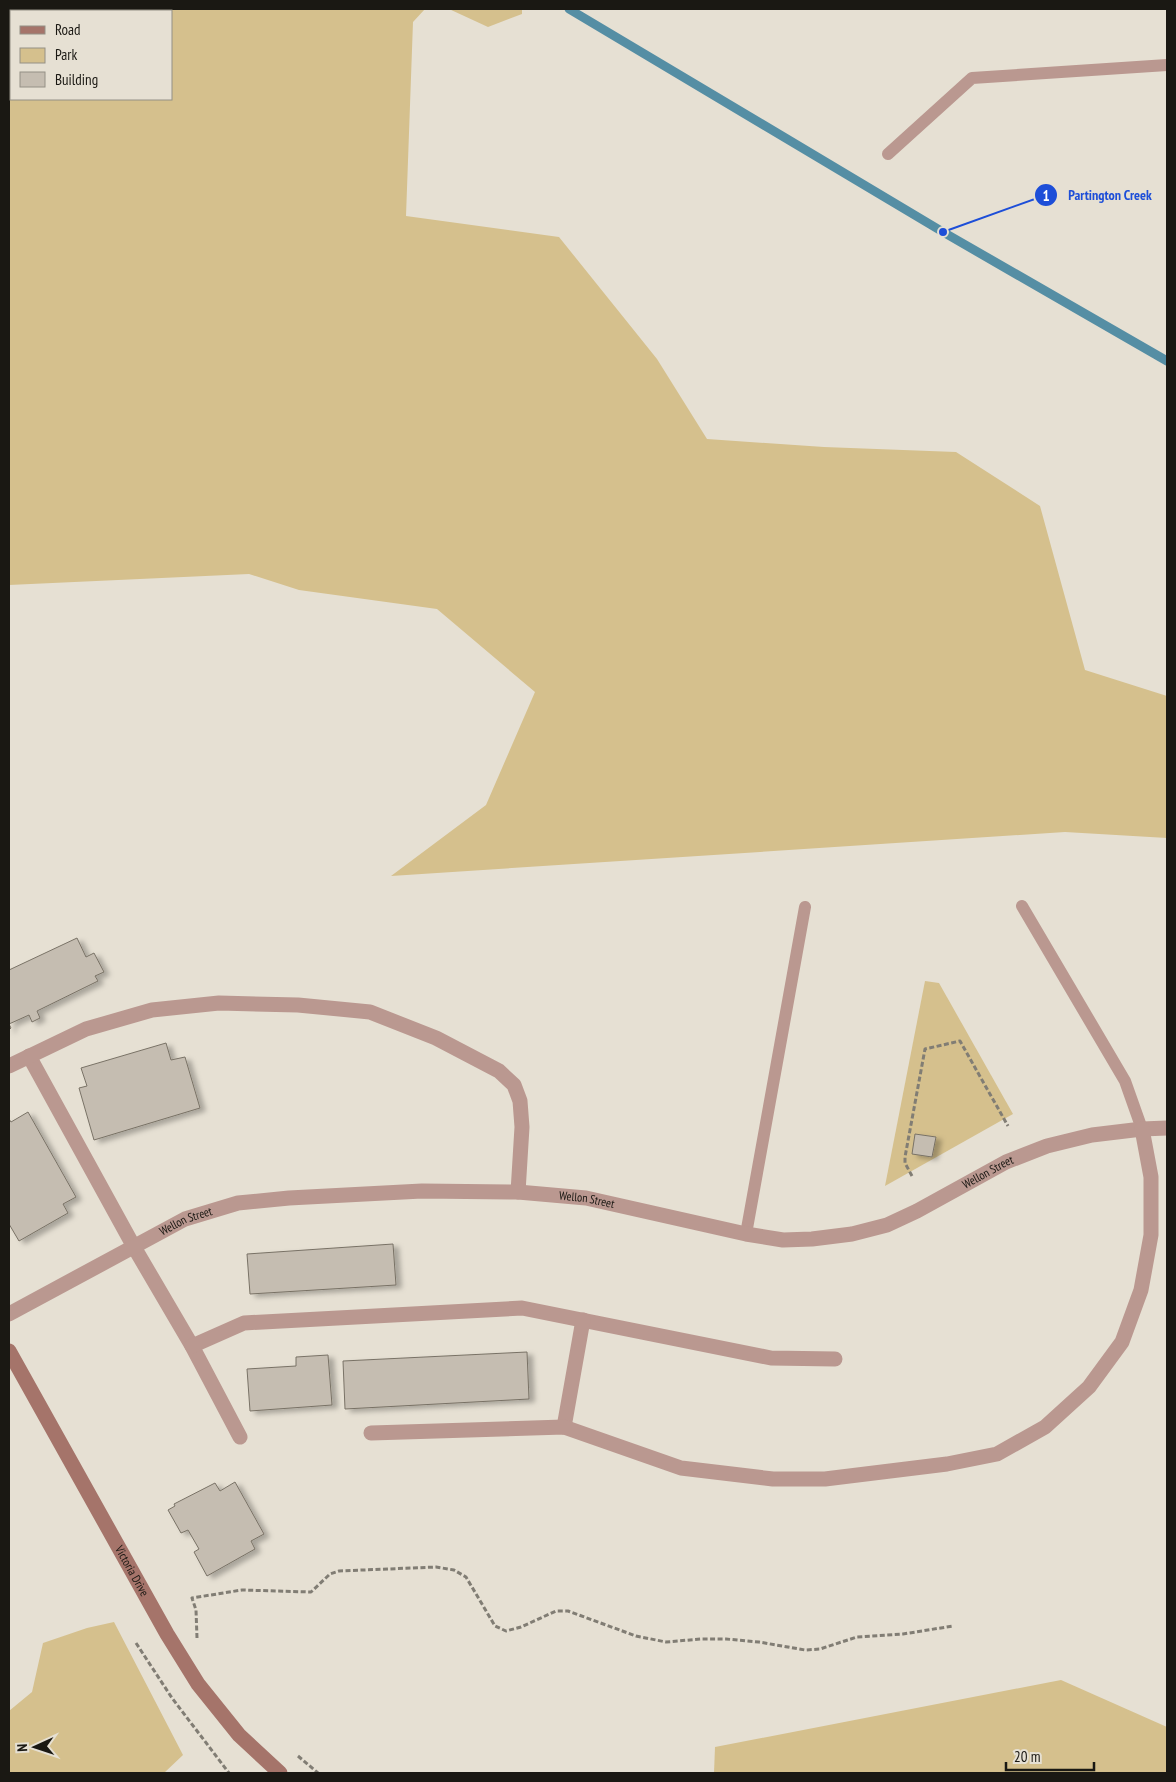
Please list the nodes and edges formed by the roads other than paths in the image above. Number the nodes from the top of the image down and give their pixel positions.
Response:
1 (1167, 65) edge
2 (888, 154) dead end
3 (1022, 906) dead end
4 (805, 907) dead end
5 (29, 1056) junction
6 (9, 1066) edge
7 (1167, 1128) edge
8 (1142, 1129) junction
9 (518, 1192) junction
10 (746, 1234) junction
11 (134, 1247) junction
12 (9, 1314) edge
13 (583, 1320) junction
14 (192, 1346) junction
15 (9, 1351) edge
16 (835, 1359) dead end
17 (564, 1427) junction
18 (371, 1433) dead end
19 (240, 1437) dead end
20 (280, 1773) edge

1 - 2 lane
3 - 8 lane
4 - 10 lane
5 - 6 street
5 - 9 street
5 - 11 street
7 - 8 street, Wellon Street
8 - 10 street, Wellon Street
8 - 17 street
9 - 10 street, Wellon Street
9 - 11 street, Wellon Street
11 - 12 street, Wellon Street
11 - 14 street
13 - 14 street
13 - 16 street
13 - 17 street
14 - 19 street
15 - 20 street, Victoria Drive
17 - 18 street

